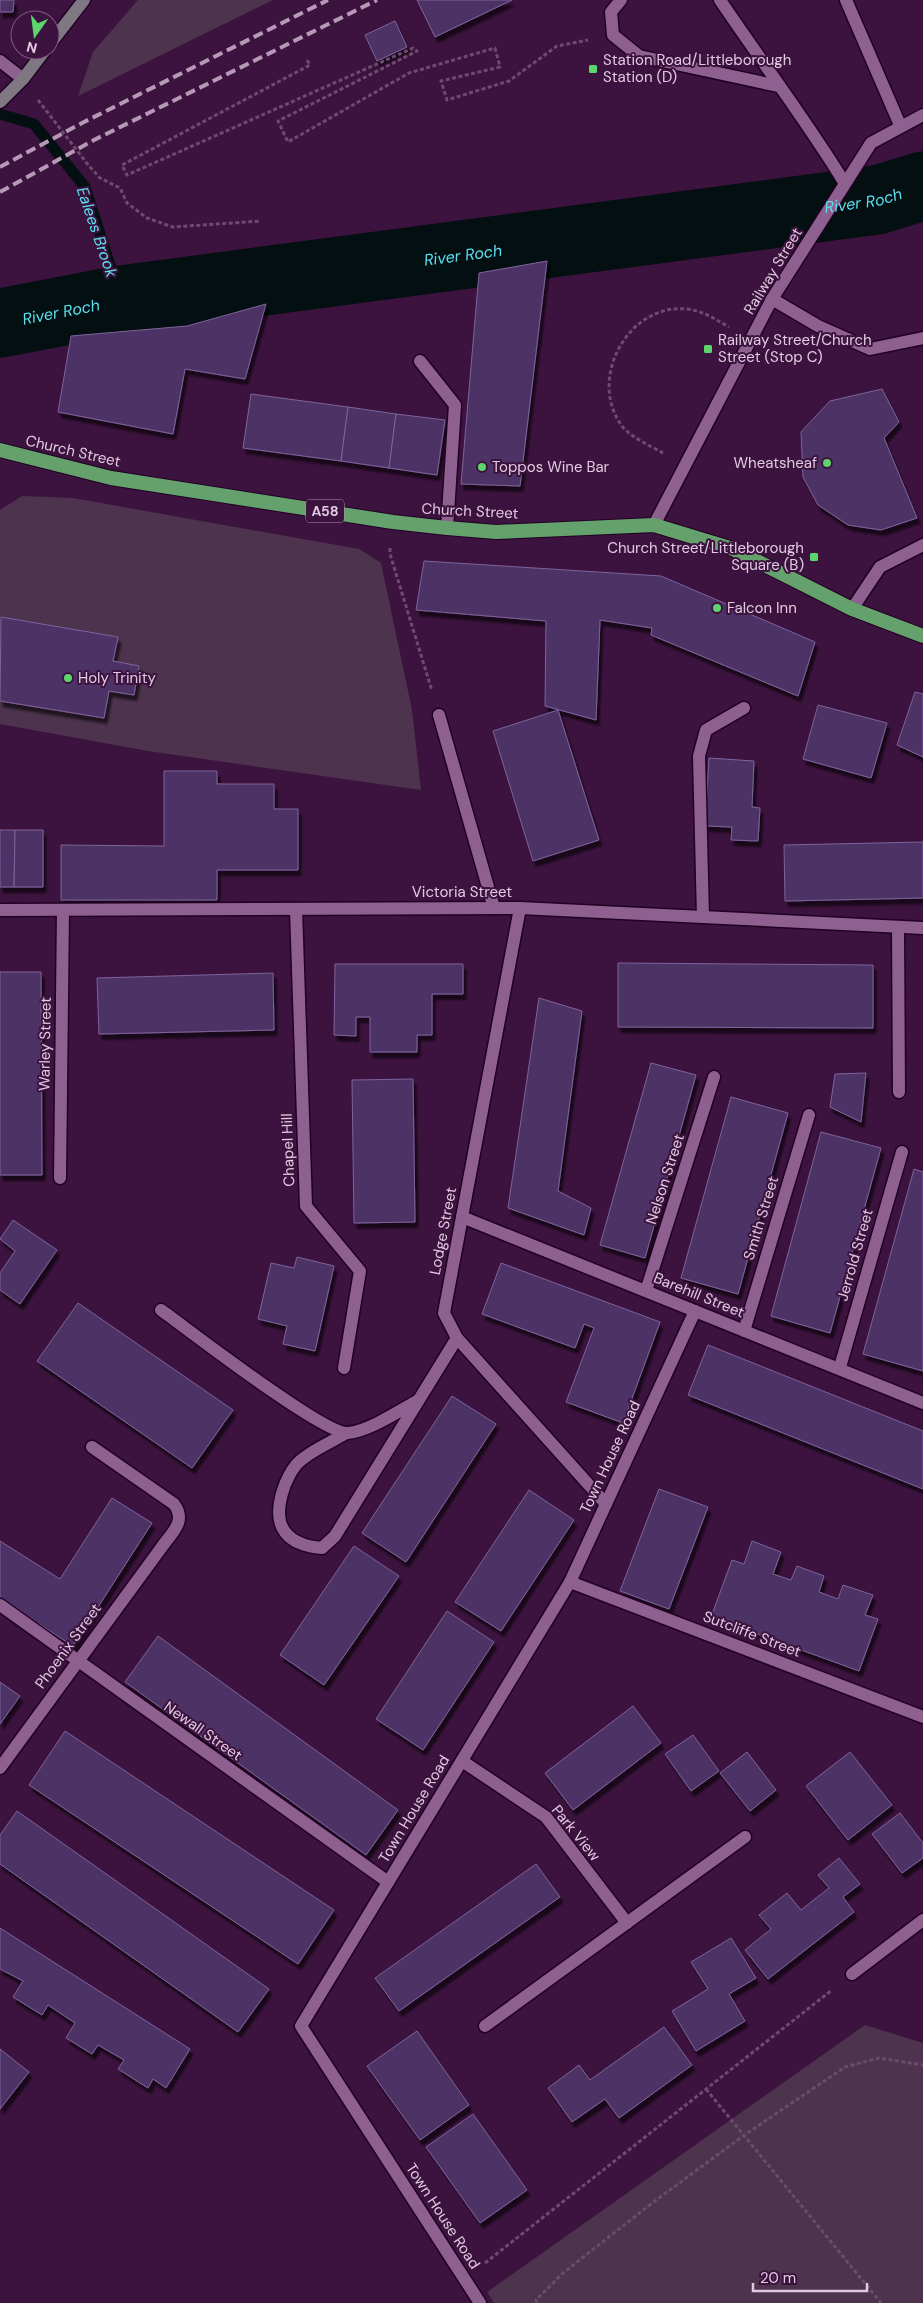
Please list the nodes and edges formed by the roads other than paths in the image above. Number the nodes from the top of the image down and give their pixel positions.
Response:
1 (84, 0) edge
2 (622, 0) edge
3 (720, 0) edge
4 (846, 0) edge
5 (60, 31) edge
6 (38, 60) edge
7 (0, 61) edge
8 (23, 79) junction
9 (778, 86) junction
10 (2, 101) edge
11 (923, 114) edge
12 (900, 125) junction
13 (844, 182) junction
14 (772, 299) junction
15 (923, 338) edge
16 (420, 361) dead end
17 (0, 450) edge
18 (654, 525) junction
19 (447, 528) junction
20 (923, 545) edge
21 (852, 609) junction
22 (923, 636) edge
23 (744, 708) dead end
24 (440, 715) road end
25 (494, 908) junction
26 (520, 908) junction
27 (296, 909) junction
28 (0, 910) edge
29 (63, 910) junction
30 (703, 917) junction
31 (898, 927) junction
32 (923, 928) edge
33 (714, 1077) dead end
34 (898, 1092) dead end
35 (809, 1114) dead end
36 (902, 1152) dead end
37 (60, 1178) dead end
38 (462, 1217) junction
39 (646, 1291) junction
40 (161, 1310) dead end
41 (695, 1311) junction
42 (744, 1331) junction
43 (457, 1338) junction
44 (840, 1367) junction
45 (344, 1368) dead end
46 (417, 1401) junction
47 (923, 1403) edge
48 (346, 1434) junction
49 (92, 1447) dead end
50 (606, 1504) junction
51 (570, 1582) junction
52 (0, 1605) edge
53 (77, 1660) junction
54 (923, 1717) edge
55 (462, 1761) junction
56 (0, 1768) edge
57 (745, 1838) dead end
58 (388, 1882) junction
59 (923, 1920) edge
60 (626, 1923) junction
61 (852, 1974) road end
62 (486, 2026) dead end
63 (480, 2303) edge

1 - 5 main road
2 - 9 street
3 - 9 street
4 - 12 street
6 - 8 main road
7 - 8 street
8 - 10 main road
9 - 13 street
11 - 12 street, Railway Street
12 - 13 street, Railway Street
13 - 14 street, Railway Street
14 - 15 street
14 - 18 street, Railway Street
16 - 19 street
17 - 19 highway, Church Street / A58
18 - 19 highway, Church Street / A58
18 - 21 highway, Church Street / A58
20 - 21 street
21 - 22 highway, Church Street / A58
23 - 30 street
24 - 25 street
25 - 26 street, Victoria Street
25 - 27 street, Victoria Street
26 - 30 street, Victoria Street
26 - 38 street, Lodge Street
27 - 29 street, Victoria Street
27 - 45 street, Chapel Hill
28 - 29 street, Victoria Street
29 - 37 street, Warley Street
30 - 31 street, Victoria Street
31 - 32 street, Victoria Street
31 - 34 street
33 - 39 street, Nelson Street
35 - 42 street, Smith Street
36 - 44 street, Jerrold Street
38 - 39 street, Barehill Street
38 - 43 street, Lodge Street
39 - 41 street, Barehill Street
40 - 48 street
41 - 42 street, Barehill Street
41 - 50 street, Town House Road
42 - 44 street, Barehill Street
43 - 46 street
43 - 50 street, Lodge Street
44 - 47 street, Barehill Street
46 - 48 street
46 - 48 street
49 - 53 street, Phoenix Street
50 - 51 street, Town House Road
51 - 54 street, Sutcliffe Street
51 - 55 street, Town House Road
52 - 53 street, Newall Street
53 - 56 street, Phoenix Street
53 - 58 street, Newall Street
55 - 58 street, Town House Road
55 - 60 street, Park View
57 - 60 street
58 - 63 street, Town House Road
59 - 61 street
60 - 62 street

